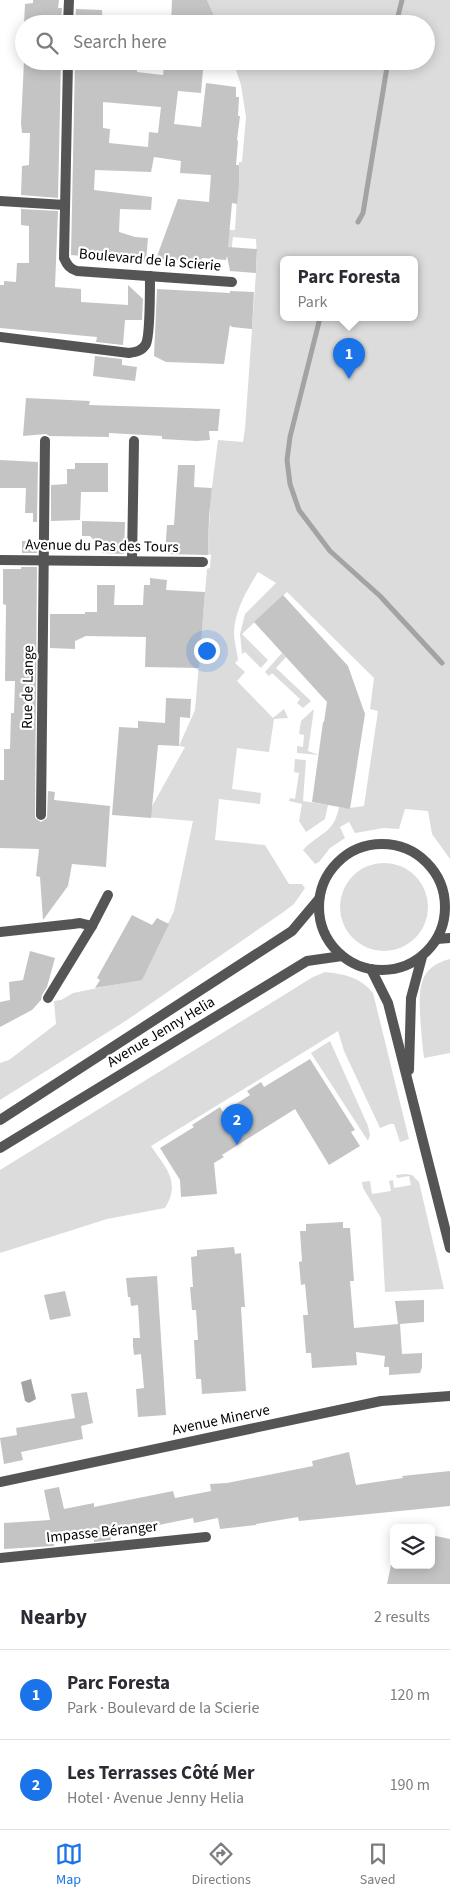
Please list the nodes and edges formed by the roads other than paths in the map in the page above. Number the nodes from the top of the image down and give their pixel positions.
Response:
1 (69, 0) edge
2 (68, 15) edge
3 (68, 70) edge
4 (0, 201) edge
5 (66, 205) junction
6 (150, 276) junction
7 (232, 282) dead end
8 (0, 337) edge
9 (45, 441) dead end
10 (134, 441) dead end
11 (0, 560) edge
12 (45, 560) junction
13 (132, 561) junction
14 (203, 562) dead end
15 (41, 814) dead end
16 (446, 886) edge
17 (108, 894) dead end
18 (320, 899) junction
19 (92, 926) junction
20 (0, 932) edge
21 (450, 938) edge
22 (437, 939) junction
23 (342, 956) junction
24 (422, 957) junction
25 (371, 969) junction
26 (48, 998) dead end
27 (408, 1081) junction
28 (0, 1120) edge
29 (0, 1148) edge
30 (450, 1248) edge
31 (450, 1396) edge
32 (0, 1482) edge
33 (206, 1537) dead end
34 (0, 1558) edge

1 - 2 street
3 - 5 street, Boulevard de la Scierie
4 - 5 street
5 - 6 street, Boulevard de la Scierie
6 - 7 street, Boulevard de la Scierie
6 - 8 street
9 - 12 street, Rue de Lange
10 - 13 street
11 - 12 street, Avenue du Pas des Tours
12 - 13 street, Avenue du Pas des Tours
12 - 15 street, Rue de Lange
13 - 14 street, Avenue du Pas des Tours
16 - 18 street
16 - 22 street
17 - 19 street
18 - 23 street
18 - 28 street, Avenue Jenny Helia
19 - 20 street
19 - 26 street
21 - 22 street
22 - 24 street
23 - 25 street
23 - 29 street, Avenue Jenny Helia
24 - 25 street
24 - 27 street
25 - 27 street
27 - 30 street
31 - 32 street, Avenue Minerve
33 - 34 street, Impasse Béranger

